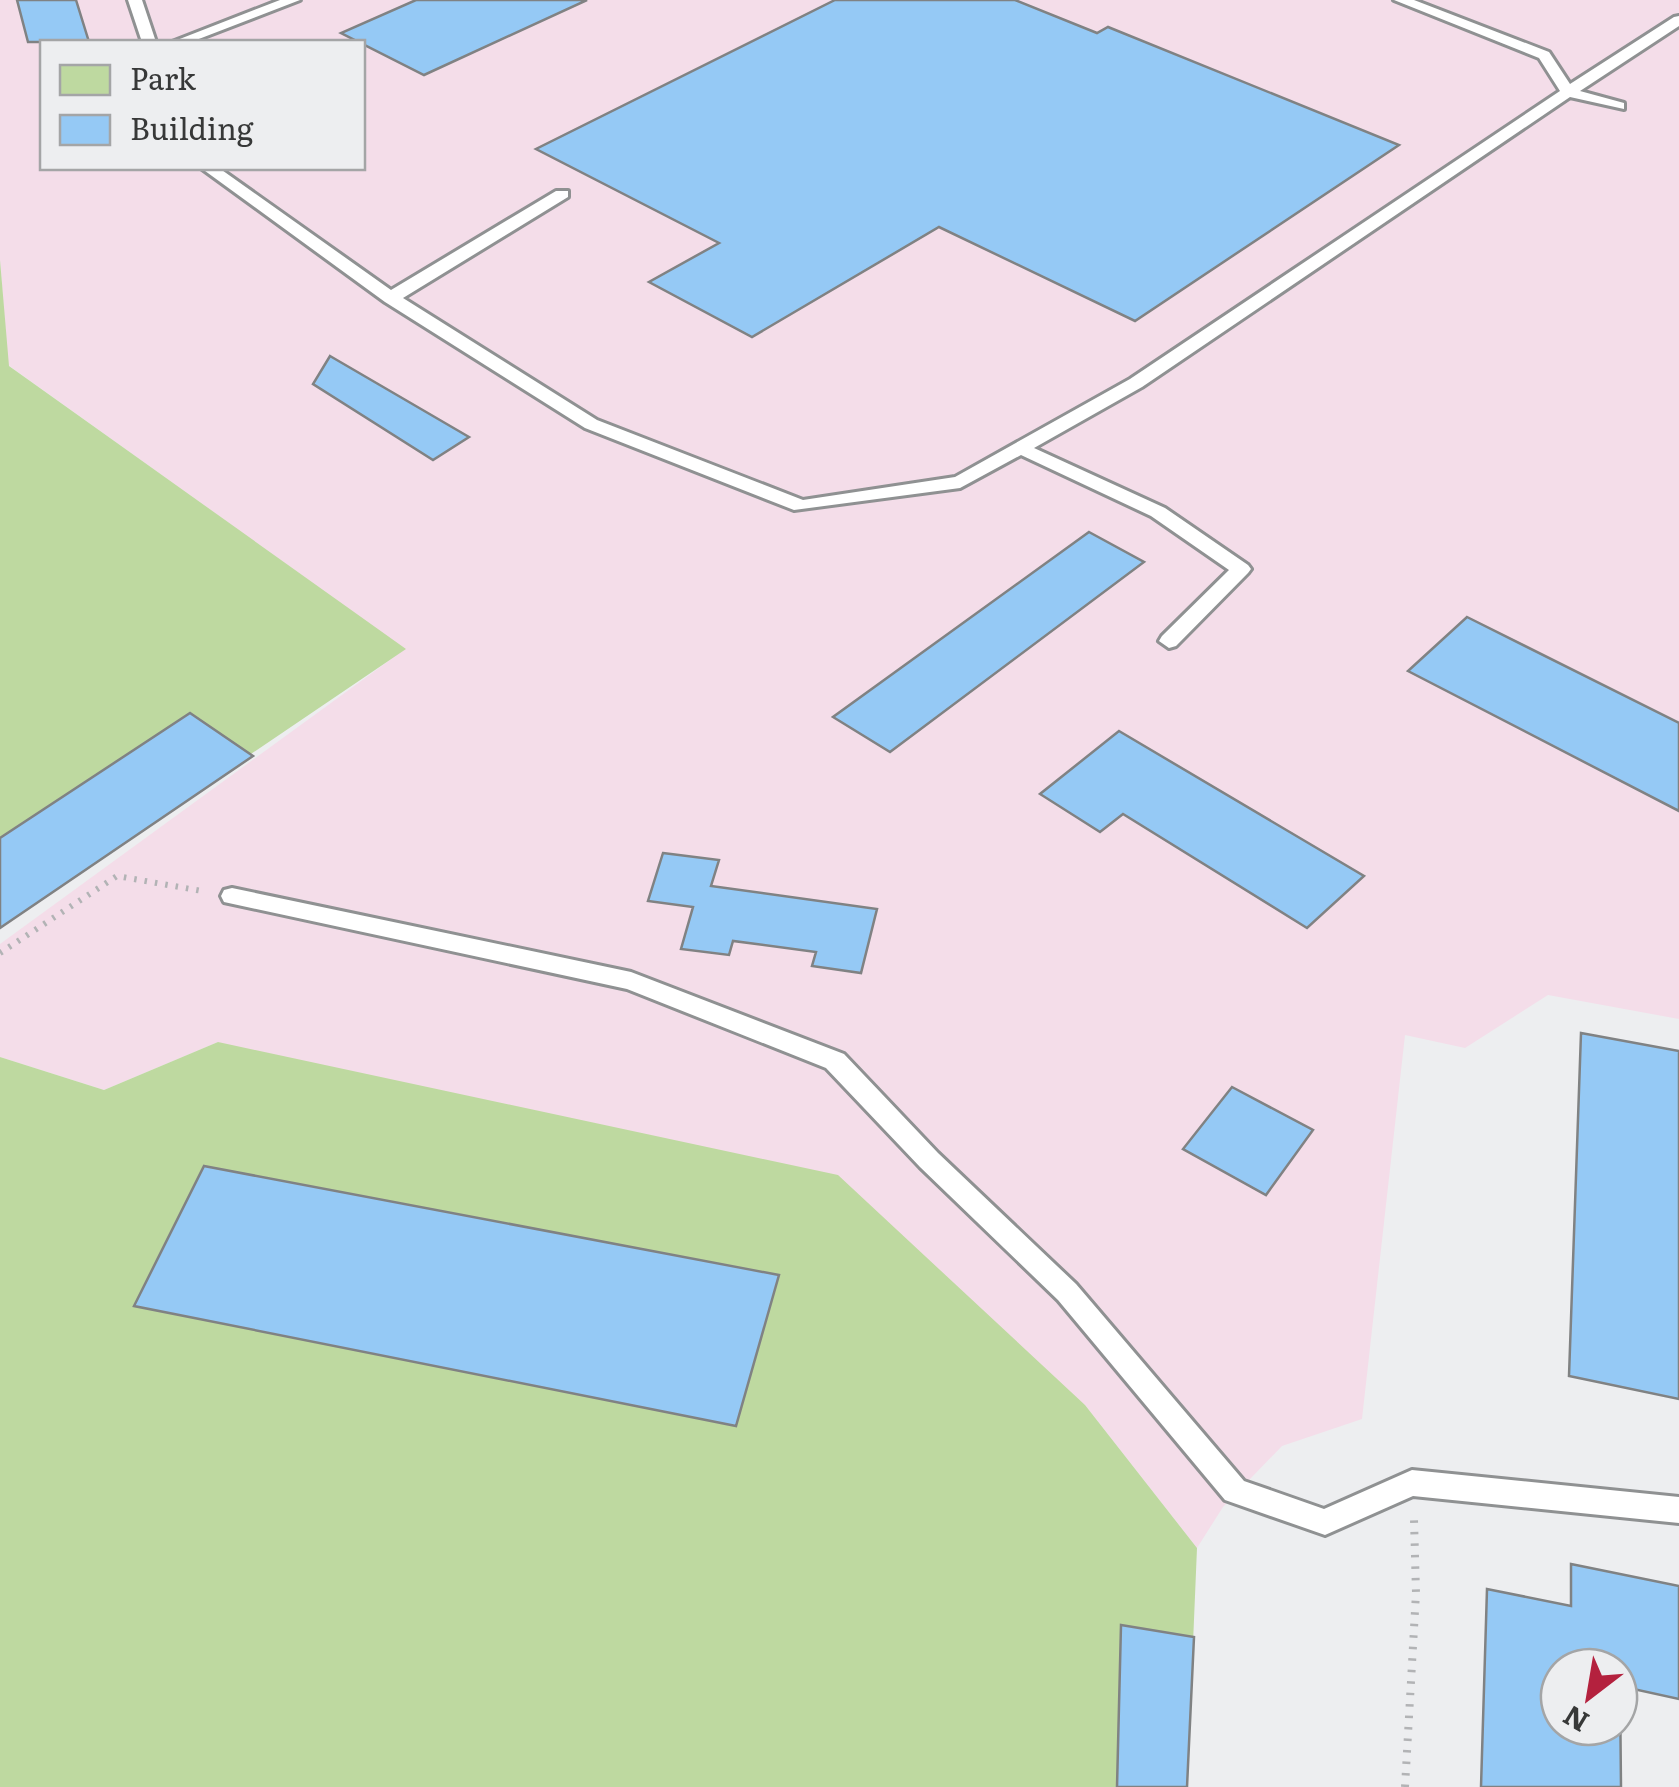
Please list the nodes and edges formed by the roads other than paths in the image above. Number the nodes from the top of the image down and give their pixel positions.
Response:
1 (135, 0) edge
2 (293, 0) edge
3 (1401, 0) edge
4 (1679, 20) edge
5 (148, 40) edge
6 (184, 40) edge
7 (1568, 92) junction
8 (1618, 106) dead end
9 (212, 170) edge
10 (562, 194) dead end
11 (391, 298) junction
12 (1020, 448) junction
13 (1168, 642) dead end
14 (232, 896) road end
15 (1679, 1510) edge

1 - 5 lane
2 - 6 lane
3 - 7 lane
4 - 7 lane
7 - 8 lane
7 - 12 lane
9 - 11 lane
10 - 11 lane
11 - 12 lane
12 - 13 lane
14 - 15 lane

